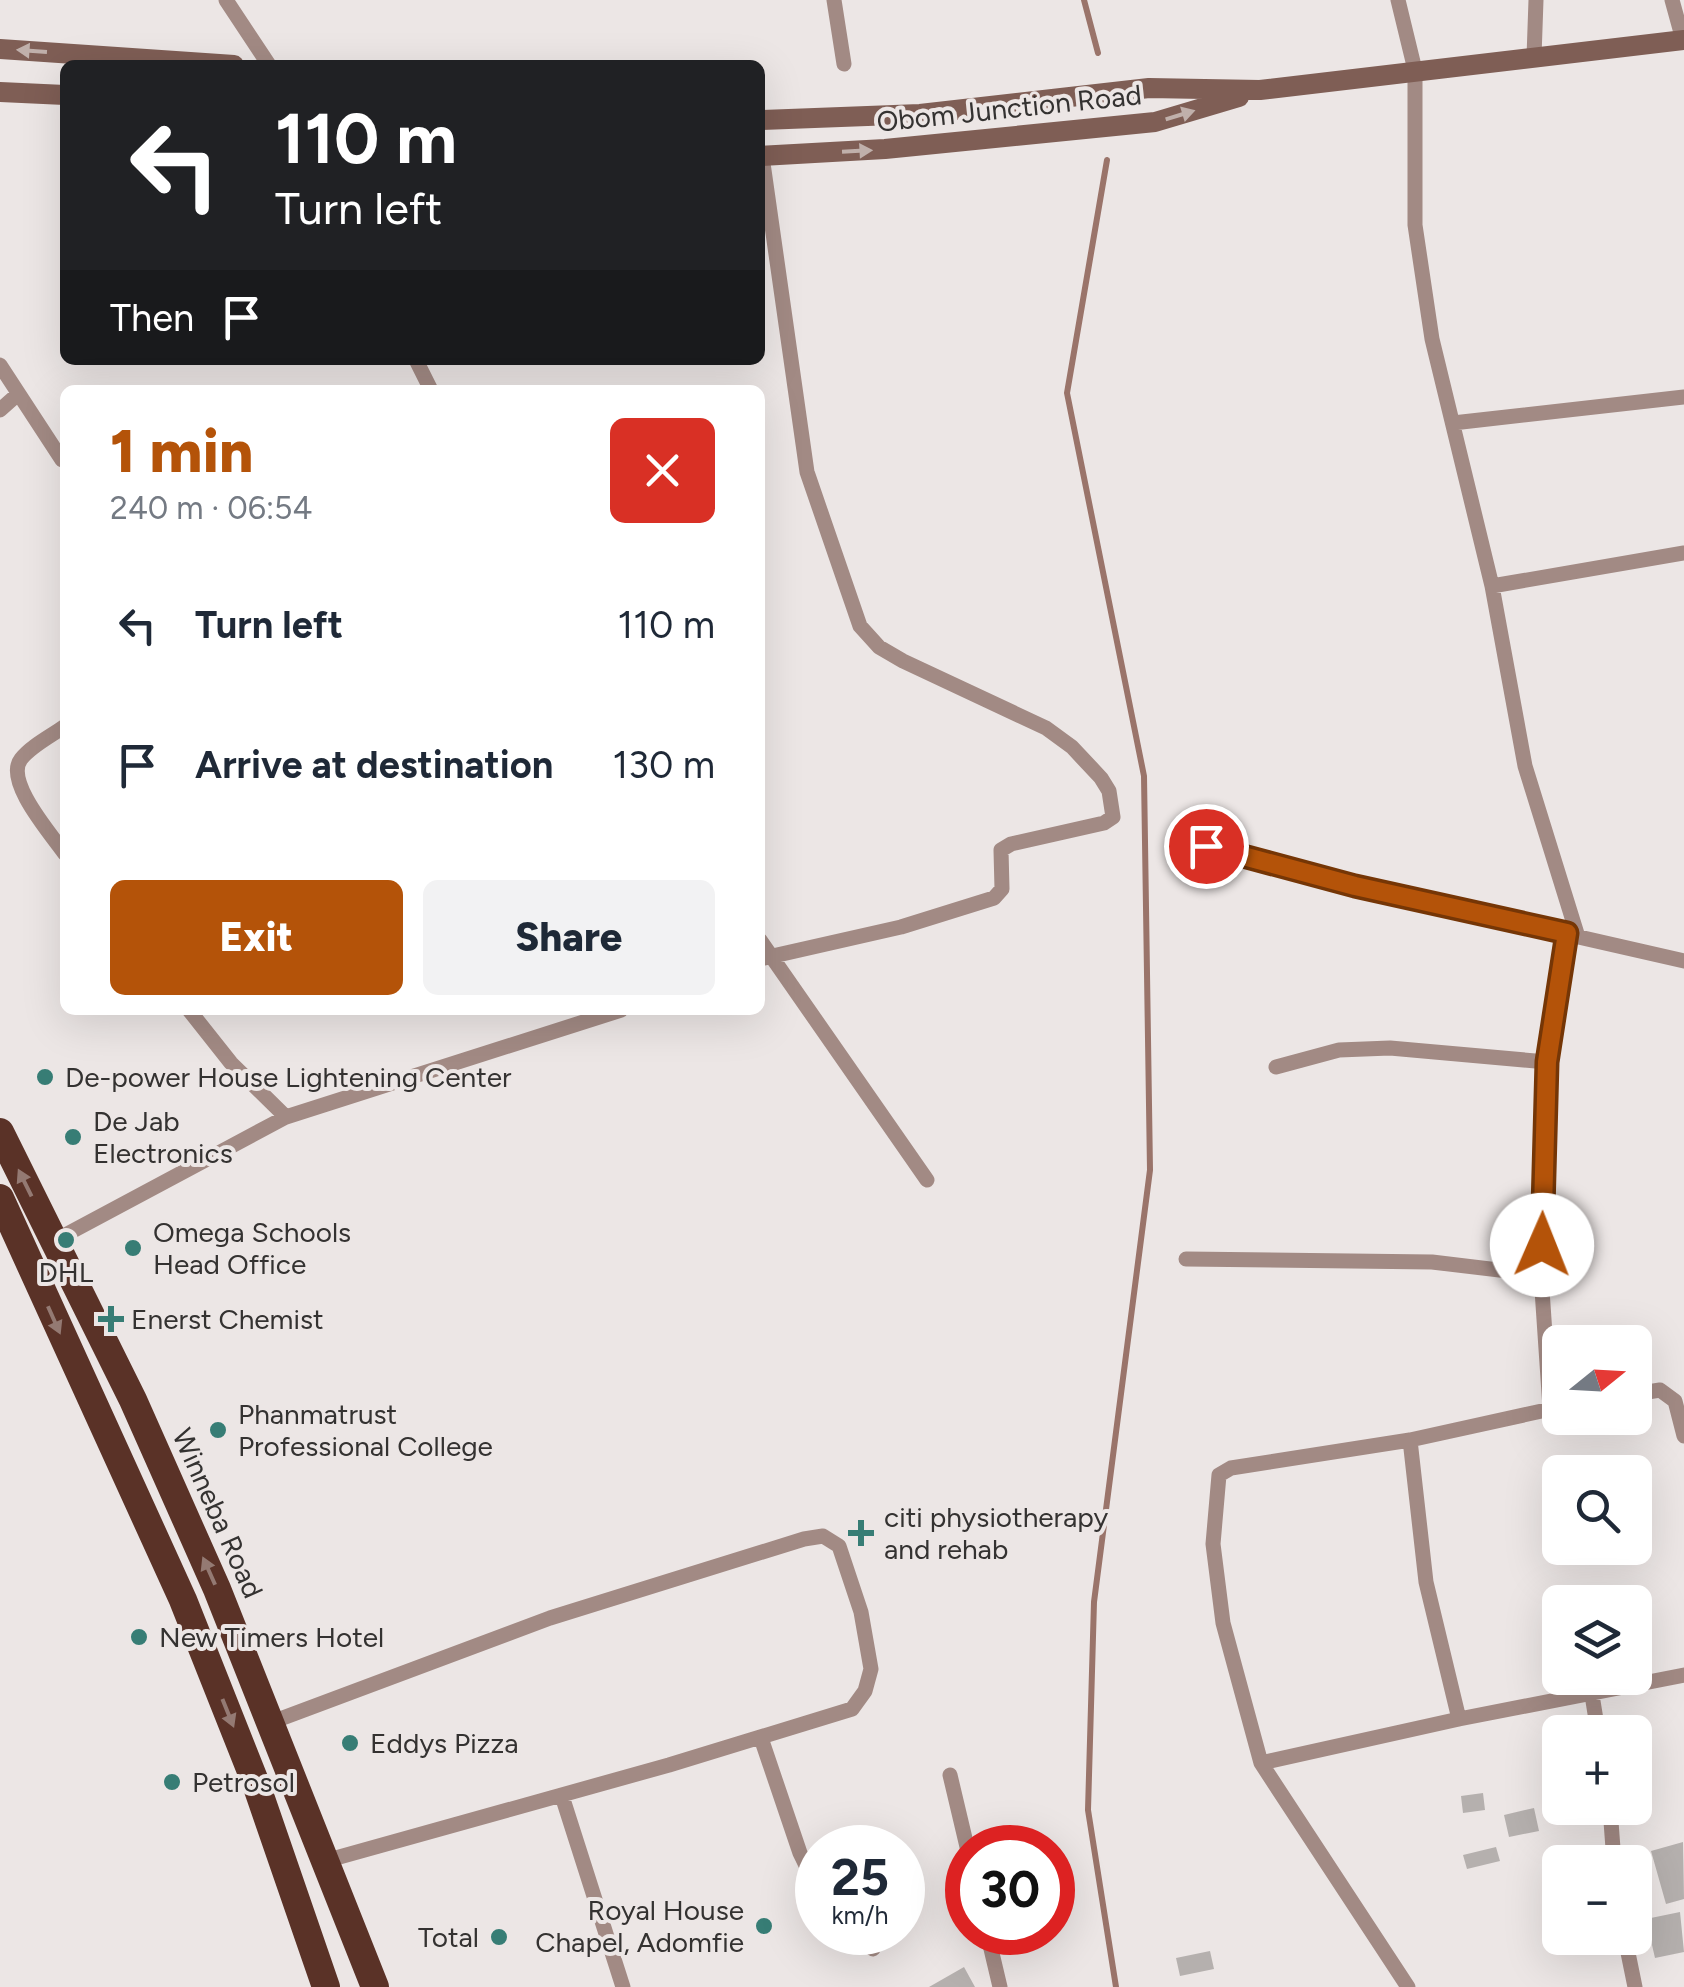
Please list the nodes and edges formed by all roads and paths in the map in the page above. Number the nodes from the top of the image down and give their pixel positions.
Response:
1 (226, 0) edge
2 (834, 0) edge
3 (1398, 0) edge
4 (1536, 0) edge
5 (1672, 0) edge
6 (1684, 40) edge
7 (0, 49) edge
8 (1534, 56) junction
9 (161, 60) edge
10 (266, 60) edge
11 (844, 64) dead end
12 (1415, 70) junction
13 (1260, 90) junction
14 (0, 92) edge
15 (60, 96) edge
16 (765, 120) edge
17 (765, 156) edge
18 (765, 183) edge
19 (0, 364) edge
20 (18, 394) junction
21 (1684, 397) edge
22 (0, 410) edge
23 (1452, 423) junction
24 (60, 457) edge
25 (1684, 553) edge
26 (1492, 586) junction
27 (60, 730) edge
28 (1206, 846) dead end
29 (60, 847) edge
30 (1572, 935) junction
31 (766, 957) edge
32 (1684, 962) edge
33 (193, 1015) edge
34 (605, 1015) edge
35 (1547, 1062) junction
36 (1276, 1066) dead end
37 (286, 1118) junction
38 (0, 1132) edge
39 (927, 1180) dead end
40 (0, 1198) edge
41 (54, 1241) junction
42 (1186, 1259) dead end
43 (1541, 1275) junction
44 (1546, 1325) edge
45 (1652, 1391) edge
46 (1542, 1411) edge
47 (1684, 1436) edge
48 (1410, 1440) junction
49 (1684, 1675) edge
50 (1652, 1682) edge
51 (1592, 1695) joint
52 (1595, 1715) edge
53 (1459, 1719) junction
54 (272, 1722) junction
55 (762, 1738) junction
56 (1261, 1763) junction
57 (950, 1774) dead end
58 (562, 1796) junction
59 (962, 1825) edge
60 (795, 1838) edge
61 (325, 1861) junction
62 (992, 1955) edge
63 (1628, 1955) edge
64 (326, 1987) edge
65 (375, 1987) edge
66 (624, 1987) edge
67 (1000, 1987) edge
68 (1408, 1987) edge
69 (1635, 1987) edge

1 - 10 street
2 - 11 street
3 - 12 street
4 - 8 street
5 - 6 street
6 - 8 main road, Obom Junction Road
9 -> 7 main road
8 - 12 main road, Obom Junction Road
12 - 13 main road, Obom Junction Road
12 - 23 street
13 - 16 main road, Obom Junction Road
17 -> 13 main road, Obom Junction Road
14 - 15 main road
18 - 31 street
19 - 20 street
20 - 22 street
20 - 24 street
21 - 23 street
23 - 26 street
25 - 26 street
26 - 30 street
27 - 29 street
28 - 30 street
30 - 32 street
30 - 35 street
31 - 39 street
33 - 37 street
34 - 37 street
35 - 36 street
35 - 43 street
37 - 41 street
41 -> 38 highway, Winneba Road
40 -> 64 highway
54 -> 41 highway, Winneba Road
42 - 43 street
43 - 44 street
45 - 47 street
46 - 48 street
48 - 53 street
48 - 56 street
49 - 50 street
51 - 52 street
51 - 53 street
53 - 56 street
54 - 55 street
54 - 61 highway, Winneba Road
55 - 58 street
55 - 60 street
56 - 68 street
57 - 59 street
58 - 61 street
58 - 66 street
61 - 65 highway, Winneba Road
62 - 67 street
63 - 69 street

